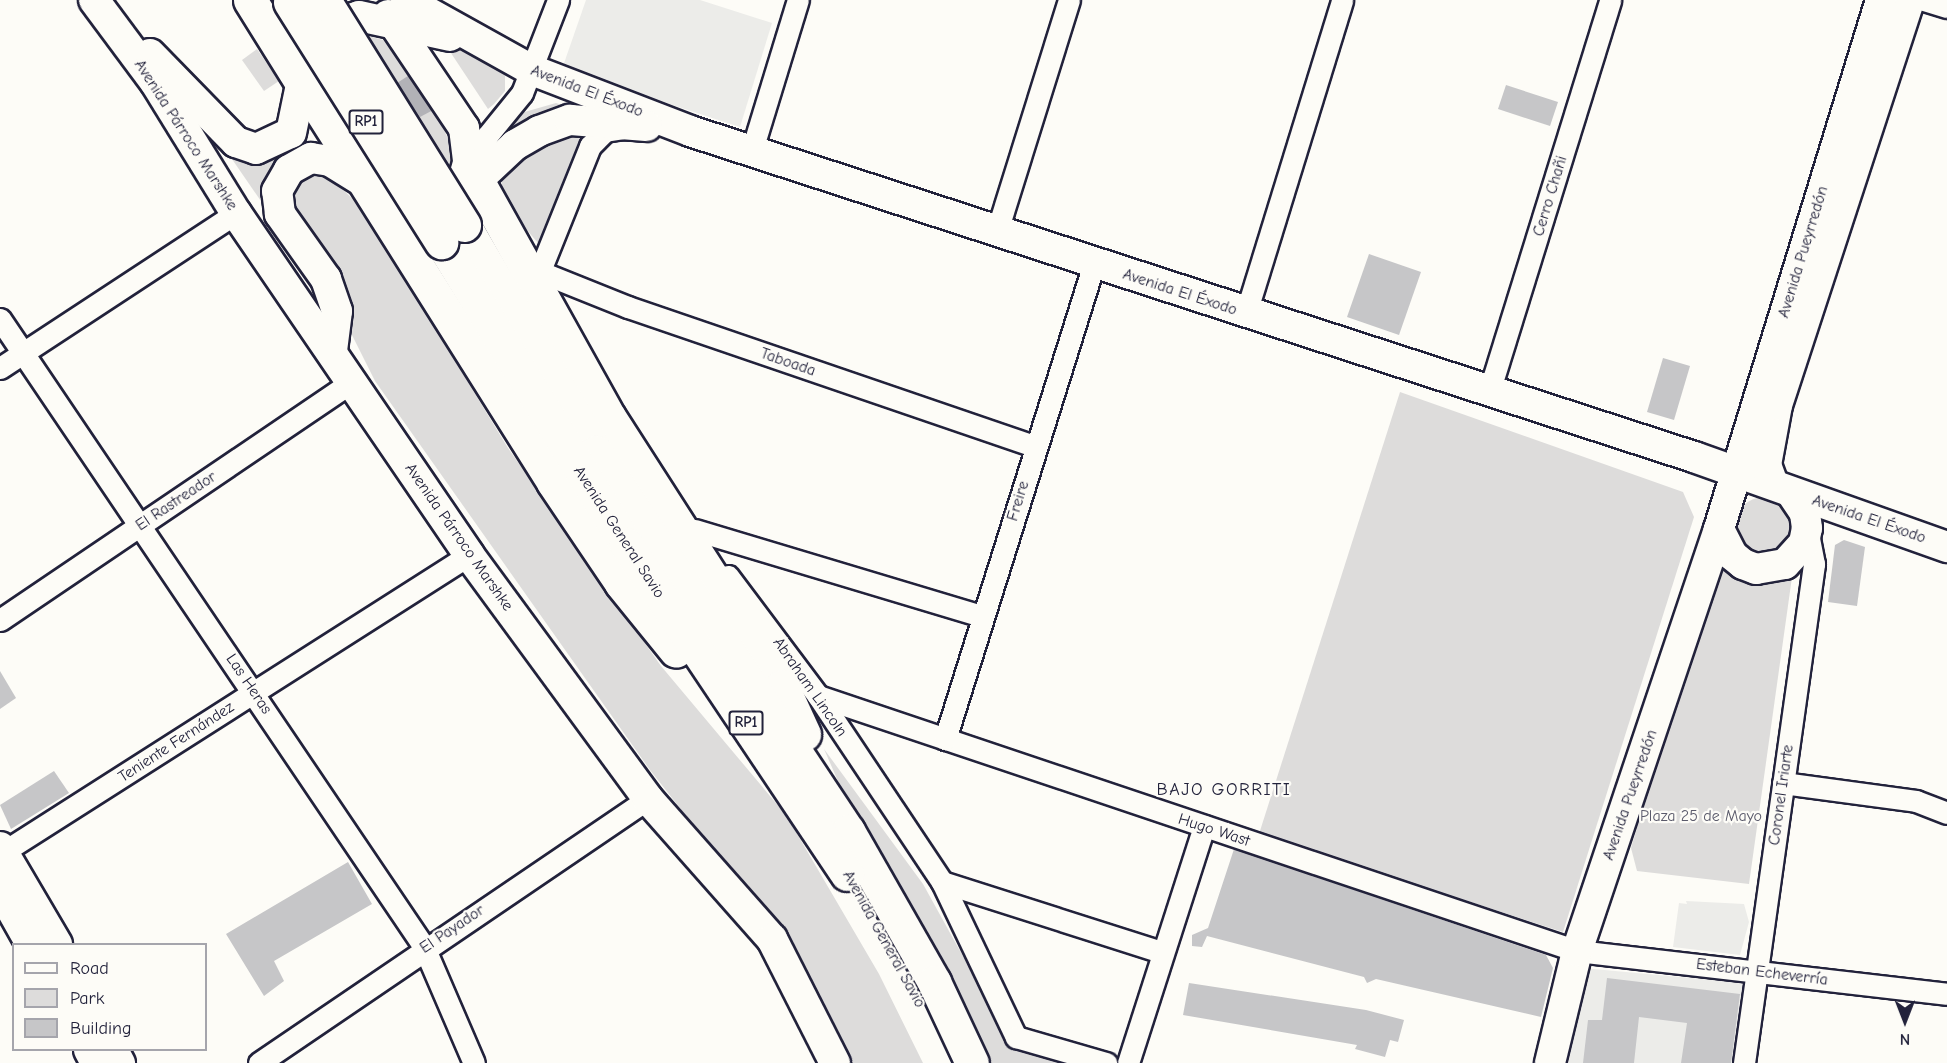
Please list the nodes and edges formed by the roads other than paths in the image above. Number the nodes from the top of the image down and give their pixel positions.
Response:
1 (250, 0) edge
2 (289, 0) edge
3 (324, 0) edge
4 (375, 0) edge
5 (558, 0) edge
6 (798, 0) edge
7 (1069, 0) edge
8 (1342, 0) edge
9 (1610, 0) edge
10 (1881, 0) edge
11 (1909, 0) edge
12 (1924, 0) edge
13 (98, 5) edge
14 (1947, 7) edge
15 (400, 11) edge
16 (532, 70) junction
17 (301, 82) junction
18 (650, 126) junction
19 (690, 130) junction
20 (752, 150) junction
21 (469, 176) junction
22 (365, 183) junction
23 (236, 213) junction
24 (997, 231) junction
25 (1094, 263) junction
26 (539, 279) junction
27 (1246, 313) junction
28 (0, 319) edge
29 (332, 351) junction
30 (23, 353) junction
31 (0, 369) edge
32 (552, 375) junction
33 (351, 382) junction
34 (1489, 392) junction
35 (1034, 446) junction
36 (1670, 452) junction
37 (1765, 482) junction
38 (1723, 515) junction
39 (141, 525) junction
40 (1807, 528) junction
41 (695, 530) junction
42 (1947, 547) edge
43 (469, 555) junction
44 (982, 616) junction
45 (0, 620) edge
46 (254, 691) junction
47 (818, 696) junction
48 (945, 740) junction
49 (785, 782) junction
50 (1783, 783) junction
51 (648, 799) junction
52 (1947, 813) edge
53 (1204, 826) junction
54 (4, 868) edge
55 (942, 882) junction
56 (30, 943) edge
57 (56, 943) edge
58 (424, 947) junction
59 (1577, 951) junction
60 (1162, 952) junction
61 (1754, 970) junction
62 (1947, 994) edge
63 (259, 1063) edge
64 (474, 1063) edge
65 (836, 1063) edge
66 (949, 1063) edge
67 (972, 1063) edge
68 (1106, 1063) edge
69 (1128, 1063) edge
70 (1550, 1063) edge
71 (1744, 1063) edge

1 - 17 highway
2 - 32 highway, Avenida General Savio / RP1, bridge
3 - 32 highway, Avenida General Savio / RP1, bridge
4 - 15 main road
5 - 16 street
6 - 20 street
7 - 24 street
8 - 27 street
9 - 34 street, Cerro Chañi
10 - 37 main road, Avenida Pueyrredón
11 - 37 main road, Avenida Pueyrredón
12 - 14 street
13 - 17 main road, Avenida El Éxodo
13 - 23 main road, Avenida Párroco Marshke
15 - 16 main road, Avenida El Éxodo
15 - 17 main road, Avenida El Éxodo
15 - 21 main road
16 - 19 main road, Avenida El Éxodo
16 - 21 street
17 - 22 main road
18 - 19 main road, Avenida El Éxodo
18 - 21 main road, Avenida El Éxodo
18 - 26 street
19 - 20 main road, Avenida El Éxodo
20 - 24 main road, Avenida El Éxodo
21 - 22 main road, Avenida El Éxodo
21 - 26 highway
22 - 29 main road
22 - 49 highway
23 - 29 main road, Avenida Párroco Marshke
23 - 30 street
24 - 25 main road, Avenida El Éxodo
25 - 27 main road, Avenida El Éxodo
25 - 35 street, Freire
26 - 32 highway
26 - 35 street, Taboada
27 - 34 main road, Avenida El Éxodo
28 - 30 street, Las Heras
29 - 33 main road, Avenida Párroco Marshke
30 - 31 street
30 - 39 street, Las Heras
32 - 41 street, Abraham Lincoln
32 - 49 highway, Avenida General Savio / RP1
32 - 67 highway, Avenida General Savio
33 - 39 street, El Rastreador
33 - 43 main road, Avenida Párroco Marshke
34 - 36 main road, Avenida El Éxodo
35 - 44 street, Freire
36 - 37 main road, Avenida El Éxodo
36 - 38 main road, Avenida El Éxodo
37 - 38 main road
37 - 40 main road
37 - 42 main road, Avenida El Éxodo
38 - 40 main road
38 - 59 main road, Avenida Pueyrredón
39 - 45 street, El Rastreador
39 - 46 street, Las Heras
40 - 50 street, Coronel Iriarte
41 - 44 street
41 - 47 street, Abraham Lincoln
43 - 46 street, Teniente Fernández
43 - 51 main road, Avenida Párroco Marshke
44 - 48 street, Freire
46 - 54 street, Teniente Fernández
46 - 58 street, Las Heras
47 - 48 street, Hugo Wast
47 - 55 street, Abraham Lincoln
48 - 53 street, Hugo Wast
49 - 66 highway, Avenida General Savio / RP1
50 - 52 street
50 - 61 street, Coronel Iriarte
51 - 58 street, El Payador
51 - 65 main road, Avenida Párroco Marshke
53 - 59 street, Hugo Wast
53 - 60 street
54 - 56 main road
54 - 57 main road
55 - 60 street
55 - 68 street, Abraham Lincoln
58 - 63 street, El Payador
58 - 64 street, Las Heras
59 - 61 street, Esteban Echeverría
59 - 70 main road, Avenida Pueyrredón
60 - 69 street
61 - 62 street, Esteban Echeverría
61 - 71 street, Coronel Iriarte

